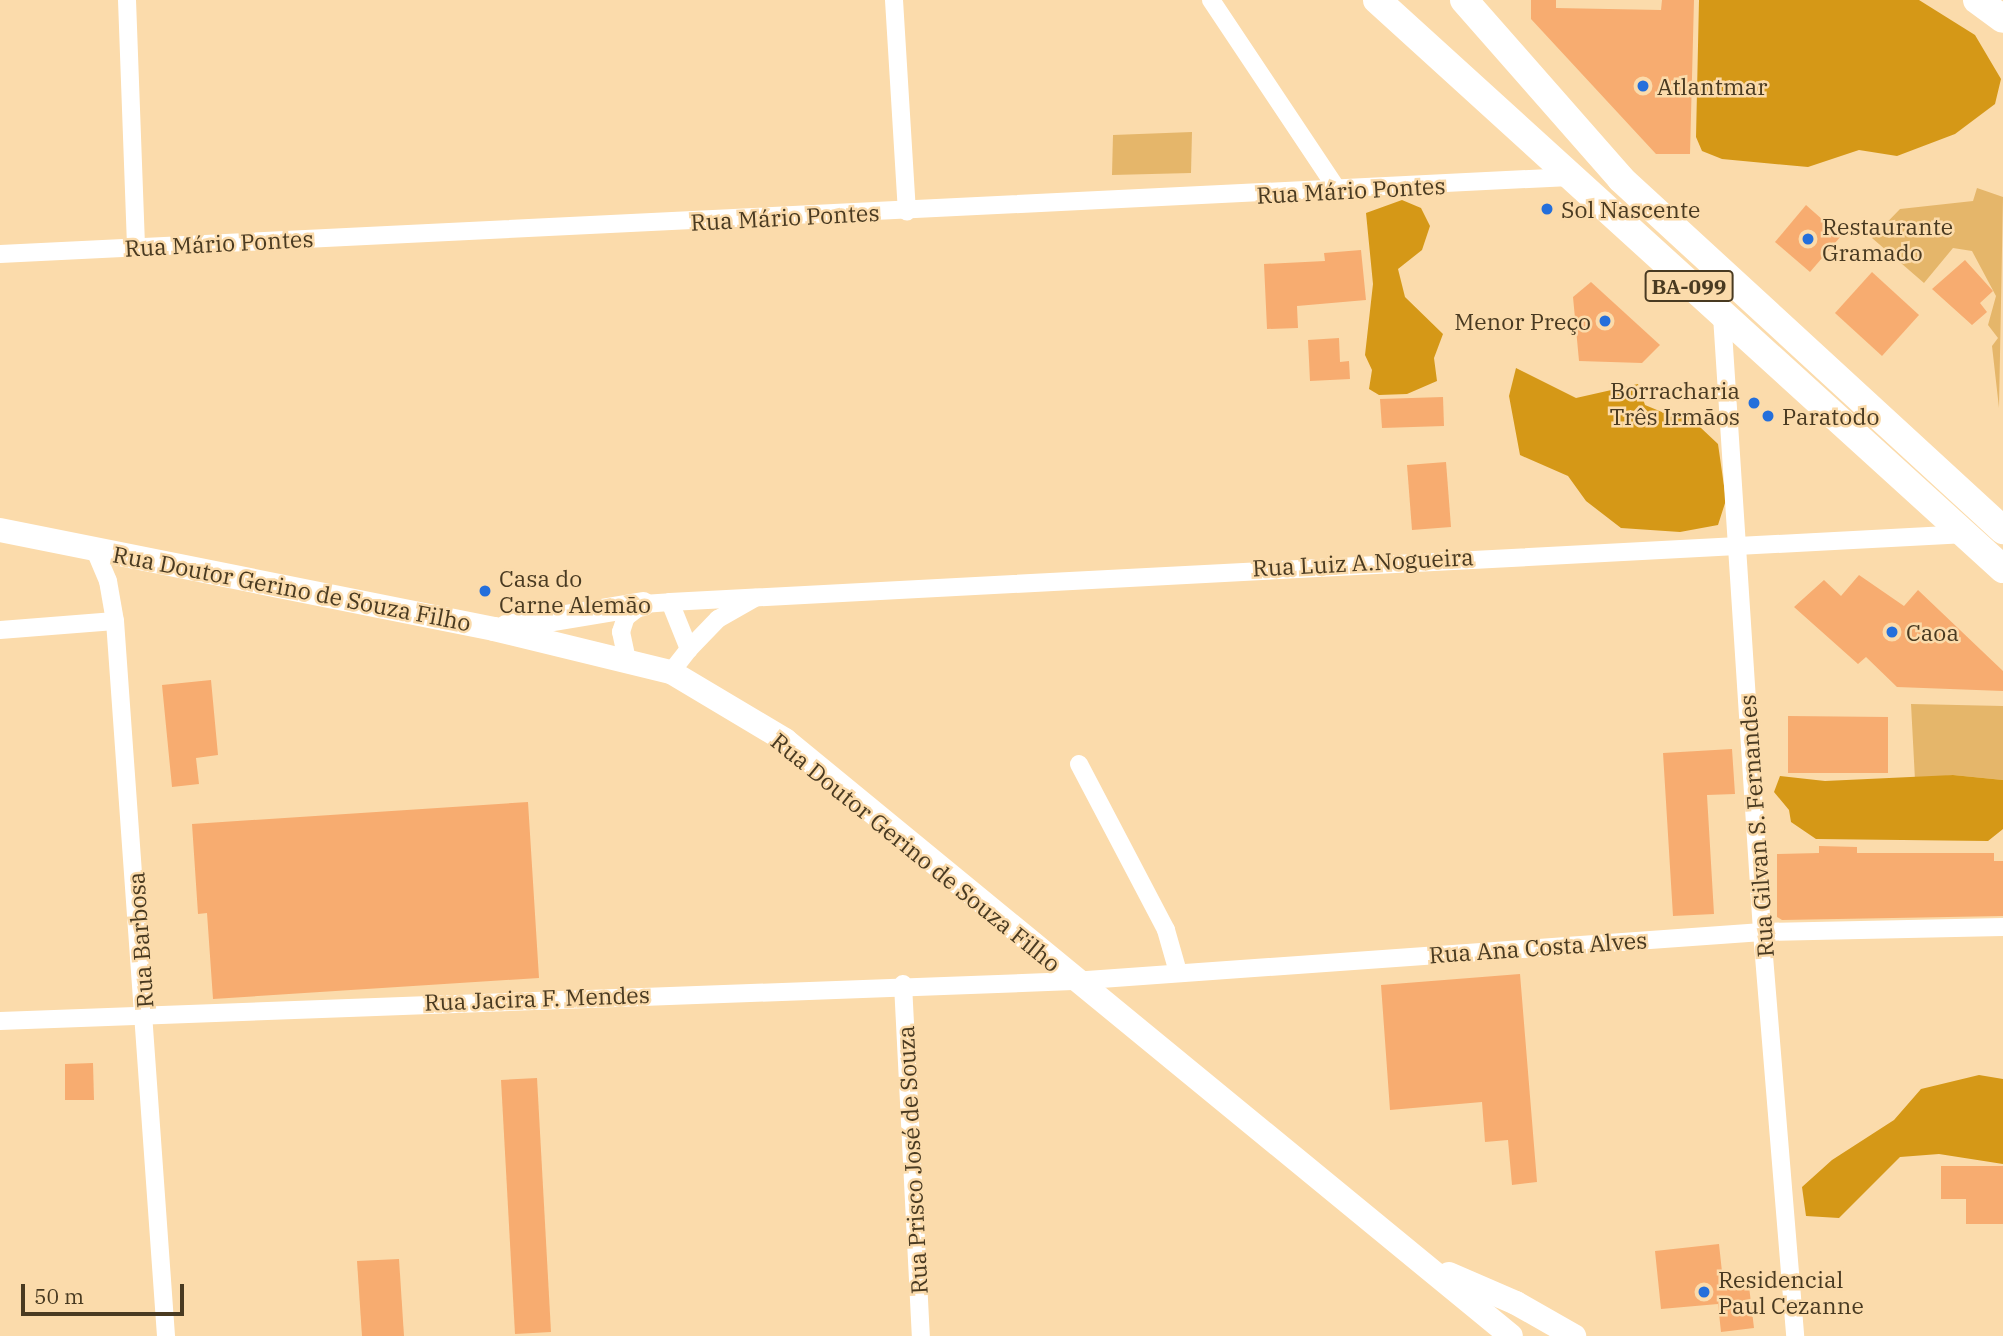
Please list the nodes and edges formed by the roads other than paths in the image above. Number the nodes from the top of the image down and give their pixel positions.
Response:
1 (127, 0) edge
2 (894, 0) edge
3 (1211, 0) edge
4 (1377, 0) edge
5 (1464, 0) edge
6 (1977, 0) edge
7 (2003, 19) edge
8 (1570, 177) junction
9 (1339, 192) junction
10 (907, 212) junction
11 (136, 247) junction
12 (0, 254) edge
13 (1722, 316) junction
14 (0, 530) edge
15 (2003, 530) edge
16 (1966, 534) junction
17 (1738, 542) junction
18 (94, 548) junction
19 (2003, 569) edge
20 (761, 594) junction
21 (670, 601) junction
22 (643, 604) junction
23 (115, 621) junction
24 (0, 629) edge
25 (494, 629) junction
26 (689, 649) junction
27 (627, 660) junction
28 (671, 672) junction
29 (1079, 764) dead end
30 (2003, 927) edge
31 (1762, 932) junction
32 (1178, 972) junction
33 (1073, 981) junction
34 (903, 984) junction
35 (146, 1013) junction
36 (0, 1021) edge
37 (1425, 1264) junction
38 (166, 1336) edge
39 (921, 1336) edge
40 (1511, 1336) edge
41 (1574, 1336) edge
42 (1795, 1336) edge

1 - 11 street
2 - 10 street
3 - 9 street
4 - 8 main road, BA-099
5 - 15 main road, BA-099
6 - 7 main road
8 - 9 street, Rua Mário Pontes
8 - 13 main road, BA-099
9 - 10 street, Rua Mário Pontes
10 - 11 street, Rua Mário Pontes
11 - 12 street, Rua Mário Pontes
13 - 16 main road, BA-099
13 - 17 street, Rua Gilvan S. Fernandes
14 - 18 main road, Rua Doutor Gerino de Souza Filho
16 - 17 street, Rua Luiz A.Nogueira
16 - 19 main road, BA-099
17 - 20 street, Rua Luiz A.Nogueira
17 - 31 street, Rua Gilvan S. Fernandes
18 - 23 street, Rua Barbosa
18 - 25 main road, Rua Doutor Gerino de Souza Filho
20 - 21 street, Rua Luiz A.Nogueira
20 - 26 street, Rua Luiz A.Nogueira
21 - 22 street, Rua Luiz A.Nogueira
21 - 26 street
22 - 25 main road
22 - 27 street
23 - 24 street
23 - 35 street, Rua Barbosa
25 - 27 main road, Rua Doutor Gerino de Souza Filho
26 - 28 street, Rua Luiz A.Nogueira
27 - 28 main road, Rua Doutor Gerino de Souza Filho
28 - 33 main road, Rua Doutor Gerino de Souza Filho
29 - 32 street
30 - 31 street, Rua Ana Costa Alves
31 - 32 street, Rua Ana Costa Alves
31 - 42 street, Rua Gilvan S. Fernandes
32 - 33 street, Rua Ana Costa Alves
33 - 34 street, Rua Jacira F. Mendes
33 - 37 main road, Rua Doutor Gerino de Souza Filho
34 - 35 street, Rua Jacira F. Mendes
34 - 39 street, Rua Prisco José de Souza
35 - 36 street, Rua Jacira F. Mendes
35 - 38 street, Rua Barbosa
37 - 40 main road, Rua Doutor Gerino de Souza Filho
37 - 41 main road, Rua Doutor Gerino de Souza Filho

